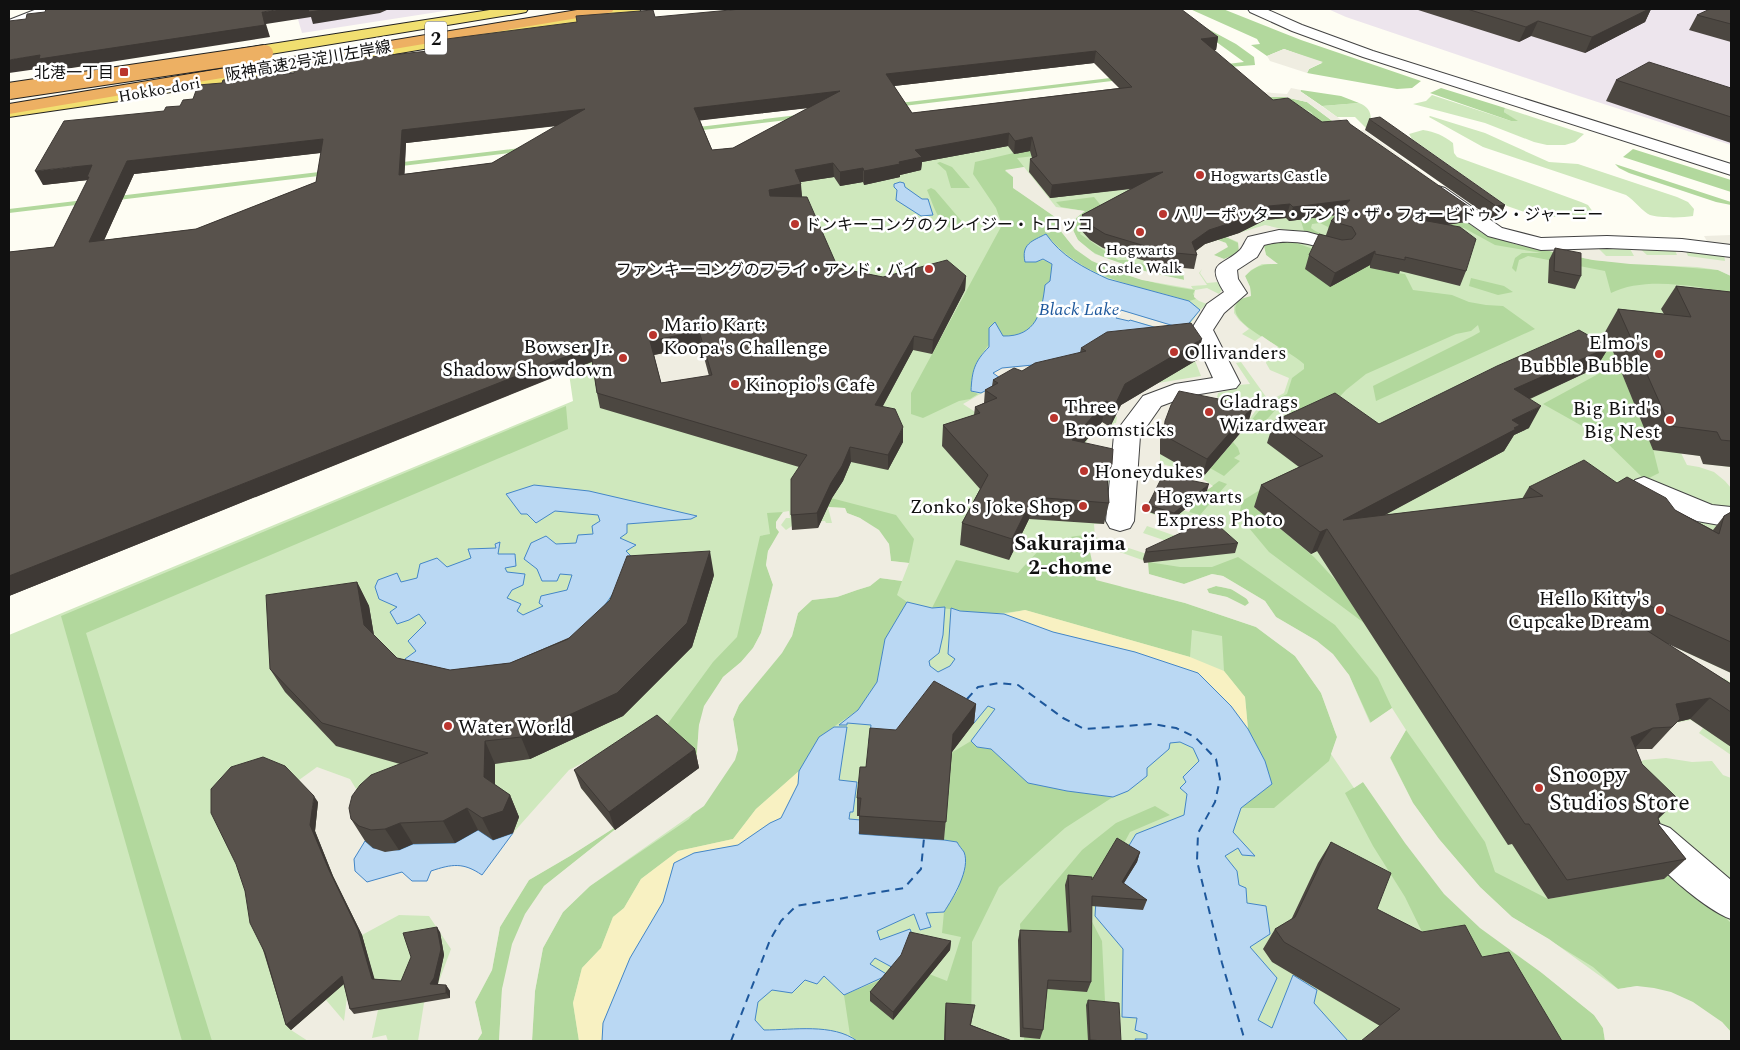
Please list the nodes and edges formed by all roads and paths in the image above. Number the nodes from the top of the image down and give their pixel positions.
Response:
1 (20, 9) edge
2 (49, 9) edge
3 (521, 9) edge
4 (540, 9) edge
5 (575, 9) edge
6 (607, 9) edge
7 (634, 9) edge
8 (1255, 9) edge
9 (1282, 9) edge
10 (9, 12) edge
11 (9, 25) edge
12 (9, 94) edge
13 (9, 102) edge
14 (9, 110) edge
15 (1731, 157) edge
16 (1731, 170) edge
17 (1424, 182) edge
18 (1340, 247) edge
19 (1731, 251) edge
20 (1644, 486) edge
21 (1731, 517) edge
22 (1120, 521) dead end
23 (1657, 839) edge
24 (1731, 901) edge

1 - 10 street
2 - 11 street
3 - 12 main road, Hokko-dori
4 - 12 highway, 阪神高速2号淀川左岸線 / 2, bridge
5 - 13 highway
6 - 14 highway, 阪神高速2号淀川左岸線 / 2
7 - 14 main road, Hokko-dori
8 - 16 street
9 - 15 street
17 - 19 street
18 - 22 street
20 - 21 street
23 - 24 street

